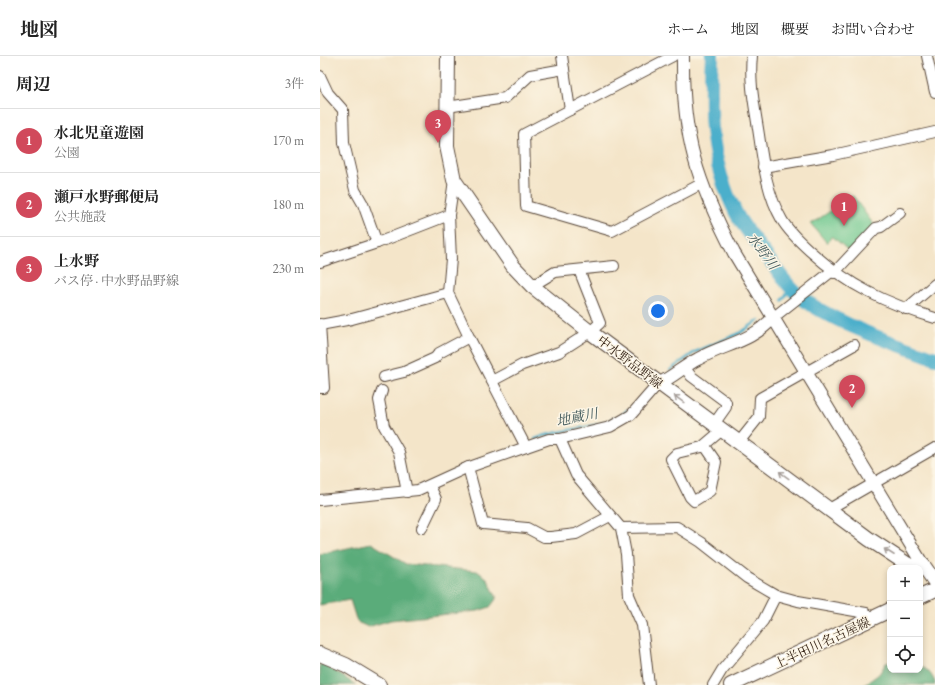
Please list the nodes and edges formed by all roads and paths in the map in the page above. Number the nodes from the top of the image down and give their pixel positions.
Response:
1 (448, 56) edge
2 (562, 56) edge
3 (673, 56) edge
4 (683, 56) edge
5 (752, 56) edge
6 (927, 56) edge
7 (564, 69) junction
8 (320, 76) edge
9 (935, 92) edge
10 (447, 107) junction
11 (570, 110) junction
12 (935, 132) edge
13 (763, 167) junction
14 (454, 180) junction
15 (701, 184) junction
16 (900, 214) dead end
17 (449, 215) junction
18 (377, 243) junction
19 (320, 262) edge
20 (614, 266) dead end
21 (579, 270) junction
22 (831, 273) junction
23 (935, 284) edge
24 (532, 286) junction
25 (448, 293) junction
26 (906, 309) junction
27 (774, 317) junction
28 (935, 318) edge
29 (320, 325) edge
30 (590, 332) junction
31 (468, 337) junction
32 (854, 345) dead end
33 (685, 368) junction
34 (807, 373) junction
35 (384, 377) dead end
36 (492, 381) junction
37 (658, 384) junction
38 (320, 388) edge
39 (382, 391) dead end
40 (718, 427) junction
41 (560, 439) junction
42 (739, 442) junction
43 (705, 446) junction
44 (526, 447) junction
45 (935, 448) edge
46 (468, 467) junction
47 (874, 483) junction
48 (430, 486) junction
49 (407, 492) junction
50 (320, 500) edge
51 (829, 509) junction
52 (610, 516) junction
53 (422, 528) dead end
54 (621, 528) junction
55 (908, 565) edge
56 (923, 565) joint
57 (935, 582) edge
58 (935, 590) edge
59 (776, 595) junction
60 (923, 596) edge
61 (887, 611) edge
62 (873, 618) junction
63 (320, 654) edge
64 (379, 685) edge
65 (649, 685) edge
66 (713, 685) edge
67 (731, 685) edge

1 - 10 main road, 中水野品野線
2 - 7 street
3 - 11 street
4 - 15 street
5 - 13 street
6 - 9 street
7 - 10 street
7 - 11 street
8 - 18 street
10 - 14 main road, 中水野品野線
11 - 15 street
12 - 13 street
13 - 22 street
14 - 17 street
14 - 24 main road, 中水野品野線
15 - 27 street
16 - 22 street
17 - 18 street
17 - 25 street
18 - 19 street
20 - 21 street
21 - 24 street
21 - 30 street
22 - 26 street
22 - 27 street
23 - 26 street
24 - 30 main road, 中水野品野線
25 - 29 street
25 - 31 street
26 - 28 street
27 - 33 street
27 - 34 street
29 - 38 street
30 - 36 street
30 - 37 main road, 中水野品野線
31 - 35 street
31 - 36 street
32 - 34 street
33 - 37 street
33 - 40 street
34 - 42 street
34 - 47 street
36 - 44 street
40 -> 37 main road, 中水野品野線
37 - 41 street
39 - 49 street
40 - 42 main road, 中水野品野線
40 - 43 street
41 - 44 street
41 - 52 street
51 -> 42 main road, 中水野品野線
43 - 43 street
44 - 46 street
45 - 47 street
46 - 48 street
46 - 52 street
47 - 51 street
47 - 56 street
48 - 49 street
48 - 53 street
49 - 50 street
55 -> 51 main road, 中水野品野線
52 - 54 street
54 - 59 street
54 - 65 street
56 - 57 main road
58 - 60 main road
59 - 62 street
59 - 66 street
61 - 62 main road, 上半田川名古屋線
62 - 67 main road, 上半田川名古屋線
63 - 64 main road

